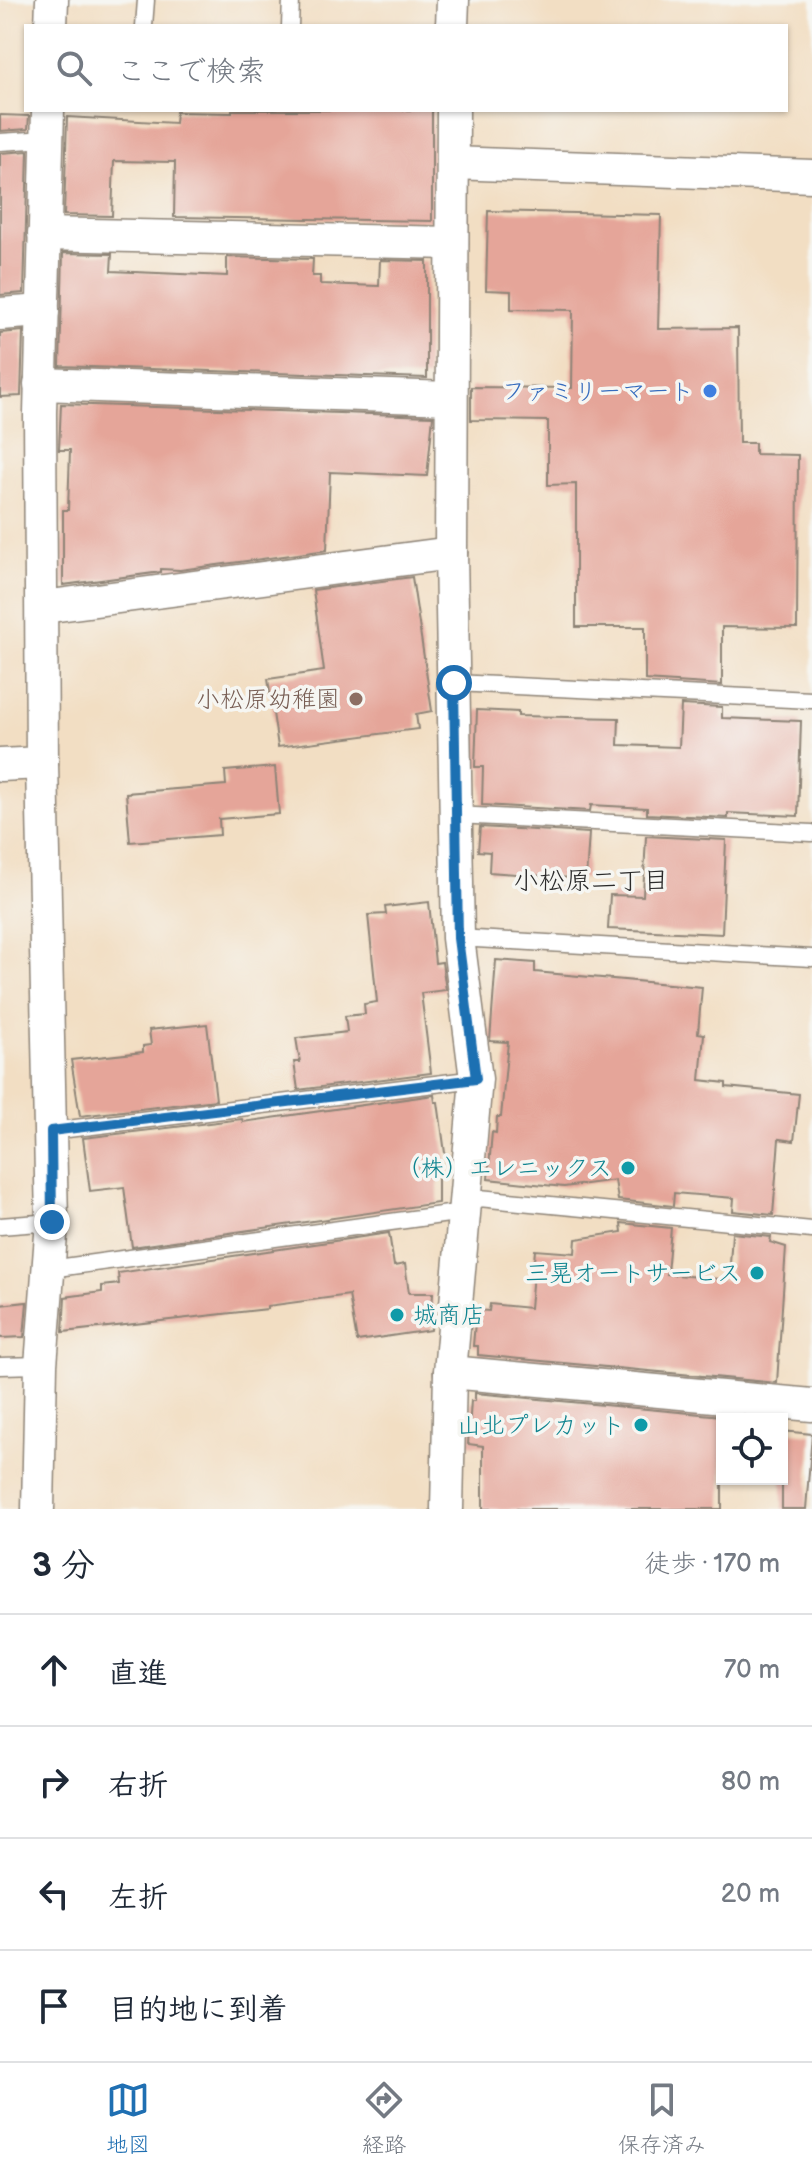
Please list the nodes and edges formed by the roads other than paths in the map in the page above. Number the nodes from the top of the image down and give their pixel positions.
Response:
1 (52, 0) edge
2 (146, 0) edge
3 (291, 0) edge
4 (453, 0) edge
5 (51, 24) edge
6 (144, 24) edge
7 (290, 24) edge
8 (451, 24) edge
9 (453, 112) edge
10 (48, 125) edge
11 (0, 142) edge
12 (453, 163) junction
13 (812, 176) edge
14 (44, 234) junction
15 (452, 243) junction
16 (43, 311) junction
17 (0, 314) edge
18 (40, 384) junction
19 (450, 398) junction
20 (451, 553) junction
21 (43, 607) junction
22 (454, 683) junction
23 (812, 700) edge
24 (42, 763) junction
25 (0, 765) edge
26 (456, 815) junction
27 (812, 833) edge
28 (458, 938) junction
29 (812, 958) edge
30 (476, 1079) junction
31 (51, 1131) junction
32 (463, 1212) junction
33 (52, 1222) junction
34 (0, 1226) edge
35 (812, 1230) edge
36 (50, 1269) junction
37 (41, 1365) junction
38 (0, 1366) edge
39 (450, 1372) junction
40 (812, 1405) edge
41 (38, 1509) edge
42 (447, 1509) edge

1 - 5 street
2 - 6 lane
3 - 7 lane
4 - 8 street
9 - 12 street
10 - 11 lane
10 - 14 street
12 - 13 street
12 - 15 street
14 - 15 street
14 - 16 street
15 - 19 street
16 - 17 street
16 - 18 street
18 - 19 street
18 - 21 street
19 - 20 street
20 - 21 street
20 - 22 street
21 - 24 street
22 - 23 lane
22 - 26 street
24 - 25 street
24 - 31 street
26 - 27 lane
26 - 28 street
28 - 29 lane
28 - 30 street
30 - 31 lane
30 - 32 street
31 - 33 street
32 - 35 lane
32 - 36 lane
32 - 39 street
33 - 34 lane
33 - 36 street
36 - 37 street
37 - 38 lane
37 - 41 street
39 - 40 street
39 - 42 street

